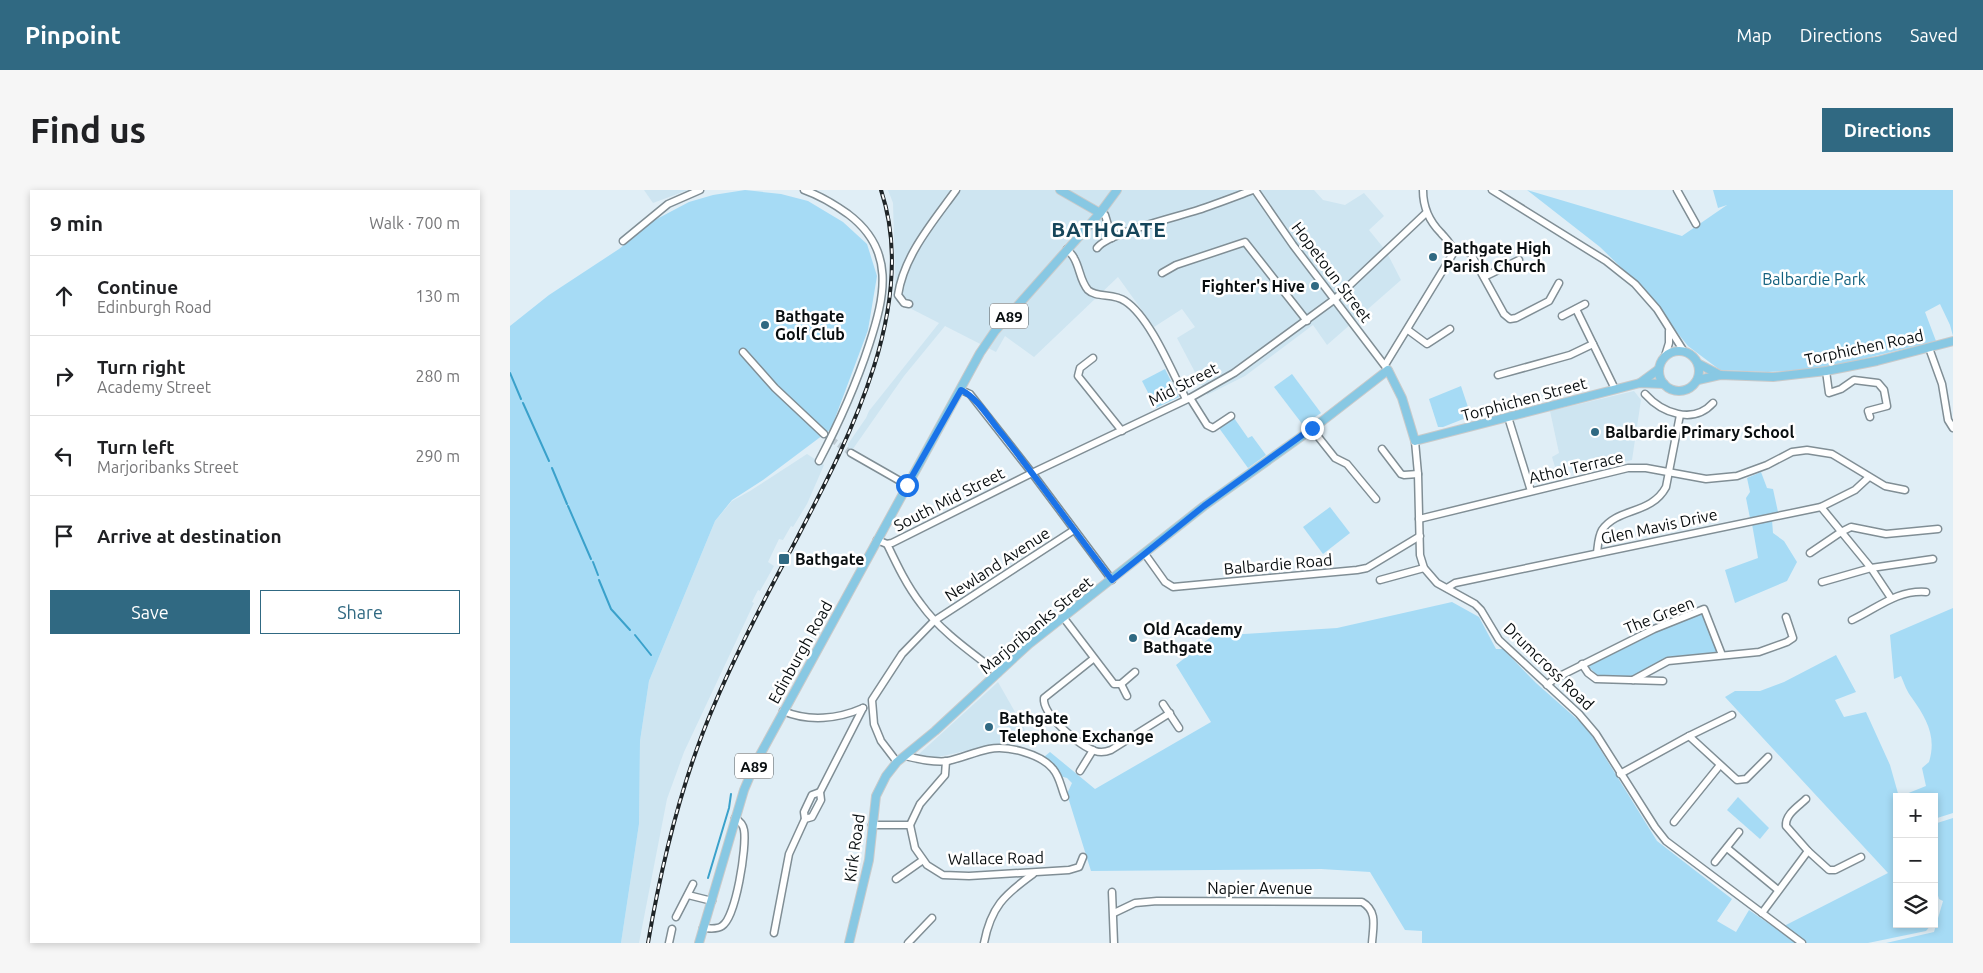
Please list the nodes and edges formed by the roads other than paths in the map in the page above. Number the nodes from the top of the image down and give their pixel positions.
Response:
1 (700, 190) edge
2 (804, 190) edge
3 (956, 190) edge
4 (1060, 190) edge
5 (1117, 190) edge
6 (1254, 190) edge
7 (1423, 190) edge
8 (1492, 190) edge
9 (1677, 190) edge
10 (1100, 213) junction
11 (1426, 213) junction
12 (1696, 224) dead end
13 (1112, 238) junction
14 (623, 242) dead end
15 (1097, 248) dead end
16 (1067, 249) junction
17 (1454, 252) junction
18 (1519, 260) dead end
19 (1162, 273) dead end
20 (1484, 277) junction
21 (1559, 283) dead end
22 (1335, 299) junction
23 (909, 304) dead end
24 (1585, 304) dead end
25 (1576, 309) junction
26 (1562, 316) dead end
27 (1306, 321) junction
28 (1450, 329) dead end
29 (1408, 330) junction
30 (1669, 331) junction
31 (1953, 341) edge
32 (1593, 344) junction
33 (1929, 348) junction
34 (1683, 350) junction
35 (743, 352) dead end
36 (1665, 356) junction
37 (1091, 361) dead end
38 (1699, 364) junction
39 (1387, 367) junction
40 (1659, 369) junction
41 (1826, 371) junction
42 (1498, 375) dead end
43 (1720, 375) junction
44 (1698, 380) junction
45 (1640, 383) junction
46 (1664, 384) junction
47 (1615, 389) junction
48 (961, 390) junction
49 (1645, 394) dead end
50 (1188, 399) junction
51 (1713, 403) dead end
52 (1680, 415) junction
53 (1231, 416) dead end
54 (1508, 417) junction
55 (1870, 417) dead end
56 (1312, 428) junction
57 (1953, 428) edge
58 (1122, 431) junction
59 (824, 434) tunnel mouth
60 (1415, 441) junction
61 (1382, 449) dead end
62 (851, 453) tunnel mouth
63 (819, 461) dead end
64 (1669, 472) junction
65 (1032, 473) junction
66 (1418, 474) junction
67 (1869, 477) junction
68 (907, 485) junction
69 (1905, 490) dead end
70 (1531, 491) junction
71 (1376, 499) dead end
72 (1821, 507) junction
73 (1419, 519) junction
74 (1938, 529) dead end
75 (1074, 530) junction
76 (1841, 532) junction
77 (1420, 536) junction
78 (877, 540) junction
79 (887, 544) junction
80 (1597, 553) junction
81 (1810, 553) dead end
82 (1144, 554) junction
83 (1933, 559) dead end
84 (1424, 568) junction
85 (1871, 568) junction
86 (1112, 580) junction
87 (1380, 580) dead end
88 (1822, 582) dead end
89 (1447, 588) junction
90 (1926, 592) dead end
91 (1891, 598) junction
92 (1063, 617) junction
93 (1786, 617) dead end
94 (1852, 620) dead end
95 (934, 621) junction
96 (1722, 655) junction
97 (1094, 659) junction
98 (1582, 664) junction
99 (1135, 672) dead end
100 (998, 673) junction
101 (1633, 680) junction
102 (1663, 681) dead end
103 (1121, 684) junction
104 (1547, 685) junction
105 (1127, 696) dead end
106 (872, 700) junction
107 (1163, 704) dead end
108 (863, 708) junction
109 (783, 711) junction
110 (1170, 713) junction
111 (1732, 715) dead end
112 (1179, 728) dead end
113 (1689, 736) junction
114 (1093, 750) junction
115 (905, 756) junction
116 (1768, 757) dead end
117 (946, 761) junction
118 (897, 762) junction
119 (1720, 765) junction
120 (1080, 771) dead end
121 (1620, 774) junction
122 (820, 792) junction
123 (1066, 797) dead end
124 (1806, 799) dead end
125 (736, 818) junction
126 (805, 819) junction
127 (1674, 822) dead end
128 (910, 824) junction
129 (872, 825) junction
130 (1739, 832) dead end
131 (1727, 848) junction
132 (1808, 852) junction
133 (1083, 857) dead end
134 (1861, 857) dead end
135 (923, 860) junction
136 (1714, 862) dead end
137 (1034, 874) junction
138 (896, 879) dead end
139 (693, 884) dead end
140 (1778, 890) junction
141 (1112, 892) dead end
142 (688, 895) junction
143 (712, 902) junction
144 (1114, 913) junction
145 (1762, 913) junction
146 (676, 918) dead end
147 (932, 918) dead end
148 (703, 928) junction
149 (672, 929) dead end
150 (774, 933) dead end
151 (669, 943) edge
152 (698, 943) edge
153 (850, 943) edge
154 (908, 943) edge
155 (984, 943) edge
156 (1114, 943) edge
157 (1372, 943) edge
158 (1802, 943) edge

1 - 14 street
2 - 63 street
3 - 23 street
4 - 10 main road
5 - 10 main road, A89
6 - 13 street
6 - 22 street, Hopetoun Street
7 - 11 street
8 - 30 street
9 - 12 street
10 - 13 street
10 - 16 main road, A89
11 - 17 street
11 - 22 street, Mid Street
13 - 15 street
16 - 48 main road, A89
16 - 50 street
17 - 20 street
17 - 29 street
18 - 20 street
19 - 27 street
20 - 21 street
22 - 27 street, Mid Street
22 - 39 street, Hopetoun Street
24 - 25 street
25 - 26 street
25 - 32 street
27 - 50 street, Mid Street
28 - 29 street
29 - 39 street
30 - 34 street
30 - 36 street
31 - 33 main road, Torphichen Road
32 - 42 street
32 - 47 street
33 - 41 main road, Torphichen Road
33 - 57 street
34 - 36 main road
34 - 38 main road
35 - 59 street
36 - 40 main road
37 - 58 street
38 - 43 main road
38 - 44 main road
39 - 56 main road, Marjoribanks Street
39 - 60 main road
40 - 45 main road, Torphichen Street
40 - 46 main road
41 - 43 main road, Torphichen Road
41 - 55 street
43 - 44 main road
44 - 46 main road
45 - 46 main road, Torphichen Street
45 - 47 main road, Torphichen Street
47 - 54 main road, Torphichen Street
48 - 65 street
48 - 68 main road, Edinburgh Road / A89
49 - 52 street
50 - 53 street
50 - 58 street, Mid Street
51 - 52 street
52 - 64 street
54 - 60 main road, Torphichen Street
54 - 70 street
56 - 71 street
56 - 82 main road, Marjoribanks Street
58 - 65 street, Mid Street
60 - 66 street
61 - 66 street
62 - 68 street
64 - 67 street, Athol Terrace
64 - 70 street, Athol Terrace
64 - 80 street
65 - 75 street
65 - 79 street, South Mid Street
66 - 73 street
67 - 69 street, Athol Terrace
67 - 72 street, Glen Mavis Drive
68 - 78 main road, Edinburgh Road / A89
70 - 73 street, Athol Terrace
72 - 76 street
72 - 80 street, Glen Mavis Drive
73 - 77 street
74 - 76 street
75 - 86 street
75 - 95 street, Newland Avenue
76 - 81 street
76 - 85 street
77 - 82 street, Balbardie Road
77 - 84 street
78 - 79 street, South Mid Street
78 - 109 main road, Edinburgh Road / A89
79 - 95 street
80 - 89 street, Glen Mavis Drive
82 - 86 main road, Marjoribanks Street
83 - 85 street
84 - 87 street
84 - 89 street, Drumcross Road
85 - 88 street
85 - 91 street
86 - 92 main road, Marjoribanks Street
89 - 104 street, Drumcross Road
90 - 91 street
91 - 94 street
92 - 97 street
92 - 100 main road, Marjoribanks Street
93 - 96 street
95 - 100 street
95 - 106 street, Newland Avenue
96 - 98 street, The Green
96 - 101 street
97 - 103 street
97 - 114 street
98 - 101 street
98 - 104 street, The Green
99 - 103 street
100 - 115 main road, Marjoribanks Street
101 - 102 street
103 - 105 street
104 - 121 street, Drumcross Road
106 - 108 street, Newland Avenue
106 - 118 street
107 - 110 street
108 - 109 street
108 - 122 street
109 - 125 main road, Edinburgh Road / A89
110 - 112 street
110 - 114 street
111 - 113 street
113 - 119 street
113 - 121 street
114 - 120 street
115 - 117 street
115 - 118 main road, Marjoribanks Street
116 - 119 street
117 - 123 street
117 - 128 street
118 - 129 main road, Kirk Road
119 - 127 street
121 - 145 street, Drumcross Road
122 - 126 street
122 - 126 street
124 - 132 street
125 - 143 main road, Edinburgh Road / A89
125 - 148 street
126 - 150 street
128 - 129 street
128 - 135 street, Wallace Road
129 - 153 main road, Kirk Road
130 - 131 street
131 - 136 street
131 - 140 street
132 - 134 street
132 - 140 street
133 - 137 street, Wallace Road
135 - 137 street, Wallace Road
135 - 138 street
137 - 155 street
139 - 142 street
140 - 145 street
141 - 144 street
142 - 143 street
142 - 146 street
143 - 148 main road, Edinburgh Road / A89
144 - 156 street
144 - 157 street, Napier Avenue
145 - 158 street, Drumcross Road
147 - 154 street
148 - 152 main road, Edinburgh Road / A89
149 - 151 street

